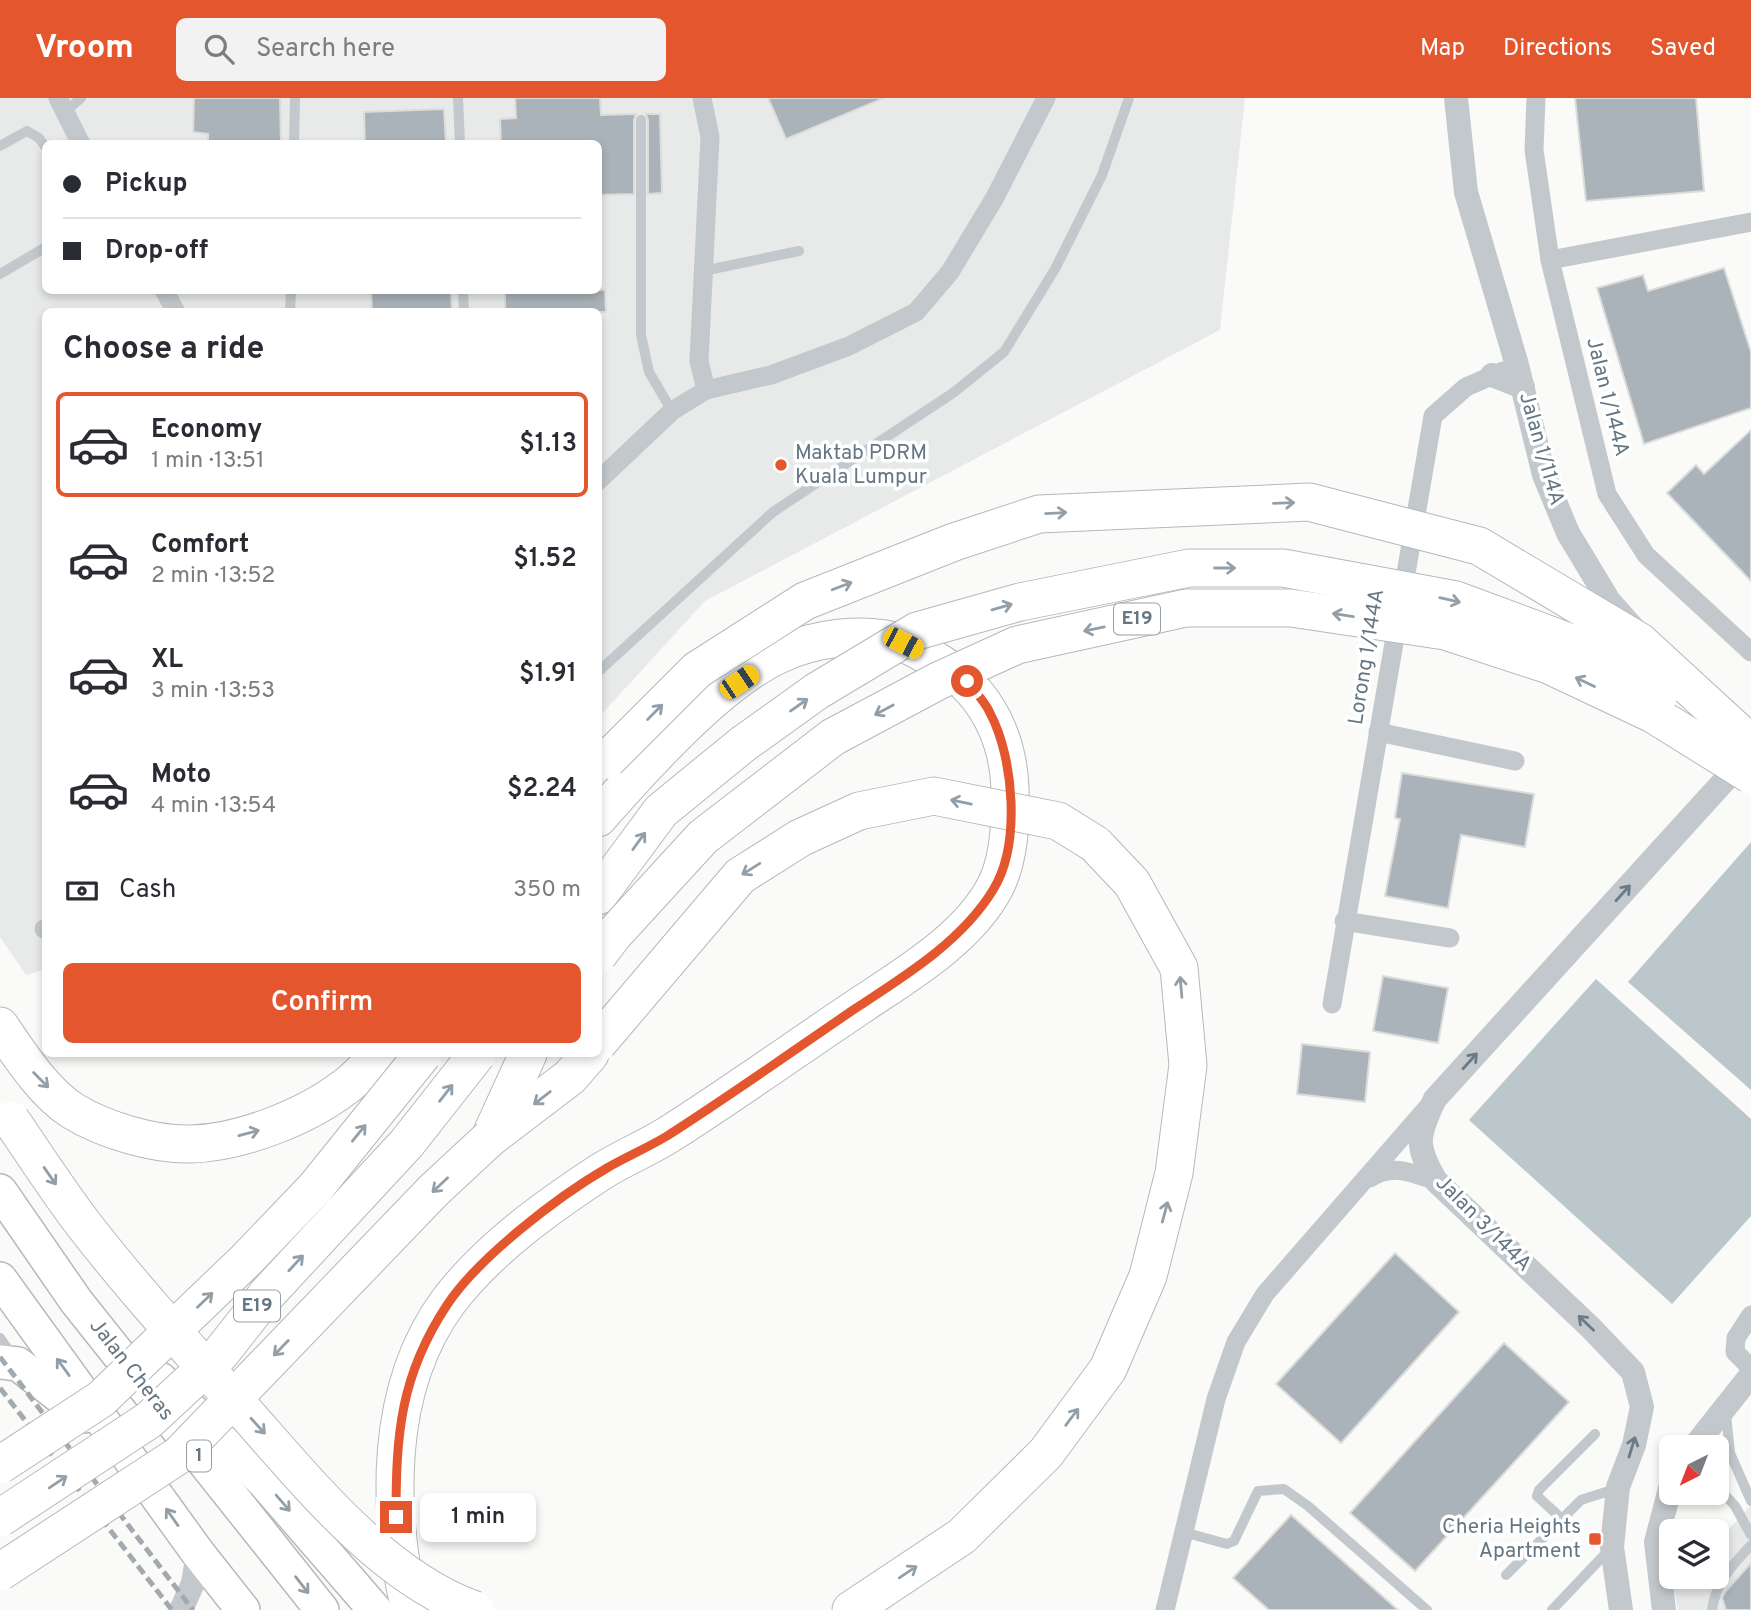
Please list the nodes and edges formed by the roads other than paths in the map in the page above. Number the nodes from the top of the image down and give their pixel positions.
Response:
1 (81, 98) edge
2 (295, 98) edge
3 (458, 98) edge
4 (702, 98) edge
5 (1046, 98) edge
6 (1129, 98) edge
7 (1456, 98) edge
8 (1536, 98) edge
9 (61, 105) edge
10 (641, 120) dead end
11 (79, 140) edge
12 (294, 140) edge
13 (460, 140) edge
14 (42, 142) edge
15 (0, 146) edge
16 (1751, 222) edge
17 (42, 249) edge
18 (799, 251) dead end
19 (1550, 260) junction
20 (703, 271) junction
21 (0, 274) edge
22 (1492, 375) joint
23 (1520, 376) junction
24 (706, 390) junction
25 (672, 411) junction
26 (602, 476) edge
27 (1751, 652) edge
28 (602, 668) edge
29 (1378, 732) junction
30 (1751, 733) edge
31 (1751, 744) edge
32 (1751, 751) edge
33 (1515, 761) dead end
34 (1751, 762) edge
35 (602, 767) edge
36 (1751, 775) edge
37 (602, 814) edge
38 (602, 891) edge
39 (1344, 921) junction
40 (1450, 938) dead end
41 (602, 950) edge
42 (1332, 1003) dead end
43 (0, 1026) edge
44 (602, 1038) edge
45 (376, 1057) edge
46 (421, 1057) edge
47 (475, 1057) edge
48 (527, 1057) edge
49 (587, 1057) edge
50 (1434, 1099) junction
51 (6, 1111) edge
52 (489, 1138) junction
53 (1436, 1181) junction
54 (1364, 1183) junction
55 (0, 1191) edge
56 (0, 1279) edge
57 (76, 1301) junction
58 (1751, 1315) edge
59 (6, 1355) edge
60 (1751, 1368) edge
61 (1751, 1375) edge
62 (1725, 1407) junction
63 (1595, 1434) dead end
64 (1703, 1435) edge
65 (118, 1441) junction
66 (0, 1465) edge
67 (1618, 1487) junction
68 (1729, 1499) edge
69 (1751, 1501) edge
70 (1666, 1505) edge
71 (0, 1518) edge
72 (1562, 1519) junction
73 (1184, 1532) junction
74 (1751, 1535) edge
75 (1751, 1545) edge
76 (1612, 1547) junction
77 (198, 1553) junction
78 (0, 1572) edge
79 (1506, 1576) dead end
80 (181, 1610) edge
81 (243, 1610) edge
82 (322, 1610) edge
83 (375, 1610) edge
84 (410, 1610) edge
85 (475, 1610) edge
86 (851, 1610) edge
87 (1165, 1610) edge
88 (1427, 1610) edge
89 (1552, 1610) edge
90 (1622, 1610) edge
91 (1664, 1610) edge
92 (1712, 1610) edge

1 - 9 lane
2 - 12 lane
3 - 13 lane
4 - 20 street
5 - 24 street
6 - 28 lane
7 - 23 street, Jalan 1/114A
8 - 19 street, Jalan 1/144A
9 - 11 street
10 - 25 lane
14 - 15 lane
16 - 19 street
17 - 21 lane
18 - 20 lane
19 - 27 street, Jalan 1/144A
20 - 24 street
22 - 23 street
22 - 29 street, Lorong 1/144A
23 - 30 street, Jalan 1/114A
24 - 25 street
25 - 26 street
29 - 33 street
29 - 39 street, Lorong 1/144A
35 -> 31 highway, bridge
50 -> 32 street, Jalan 3/144A
38 -> 34 highway, E19, bridge
36 -> 41 highway, E19, bridge
37 - 84 highway, bridge
39 - 40 street
39 - 42 street, Lorong 1/144A
43 -> 45 highway
86 -> 44 highway, bridge
66 -> 46 highway, bridge
71 -> 47 highway, E19, bridge
48 - 52 highway, E19
49 -> 52 highway
50 - 53 street, Jalan 3/144A
50 - 54 street
51 -> 85 highway, bridge
52 -> 78 highway, E19, bridge
53 - 54 street
67 -> 53 street, Jalan 3/144A
54 - 73 street
55 - 57 highway, Jalan Cheras / 1
65 -> 56 highway
57 -> 82 highway, Jalan Cheras / 1
57 -> 83 highway
58 - 60 street
59 - 65 highway
61 - 62 street
62 - 64 street
62 - 69 lane
63 - 72 lane
77 -> 65 highway
67 - 72 lane
67 - 76 street, Jalan 3/144A
68 - 74 lane
70 - 91 street
72 - 79 lane
73 - 87 street
73 - 88 lane
75 - 92 lane
76 - 89 lane
76 - 90 street, Jalan 3/144A
77 - 80 street
77 - 81 highway

